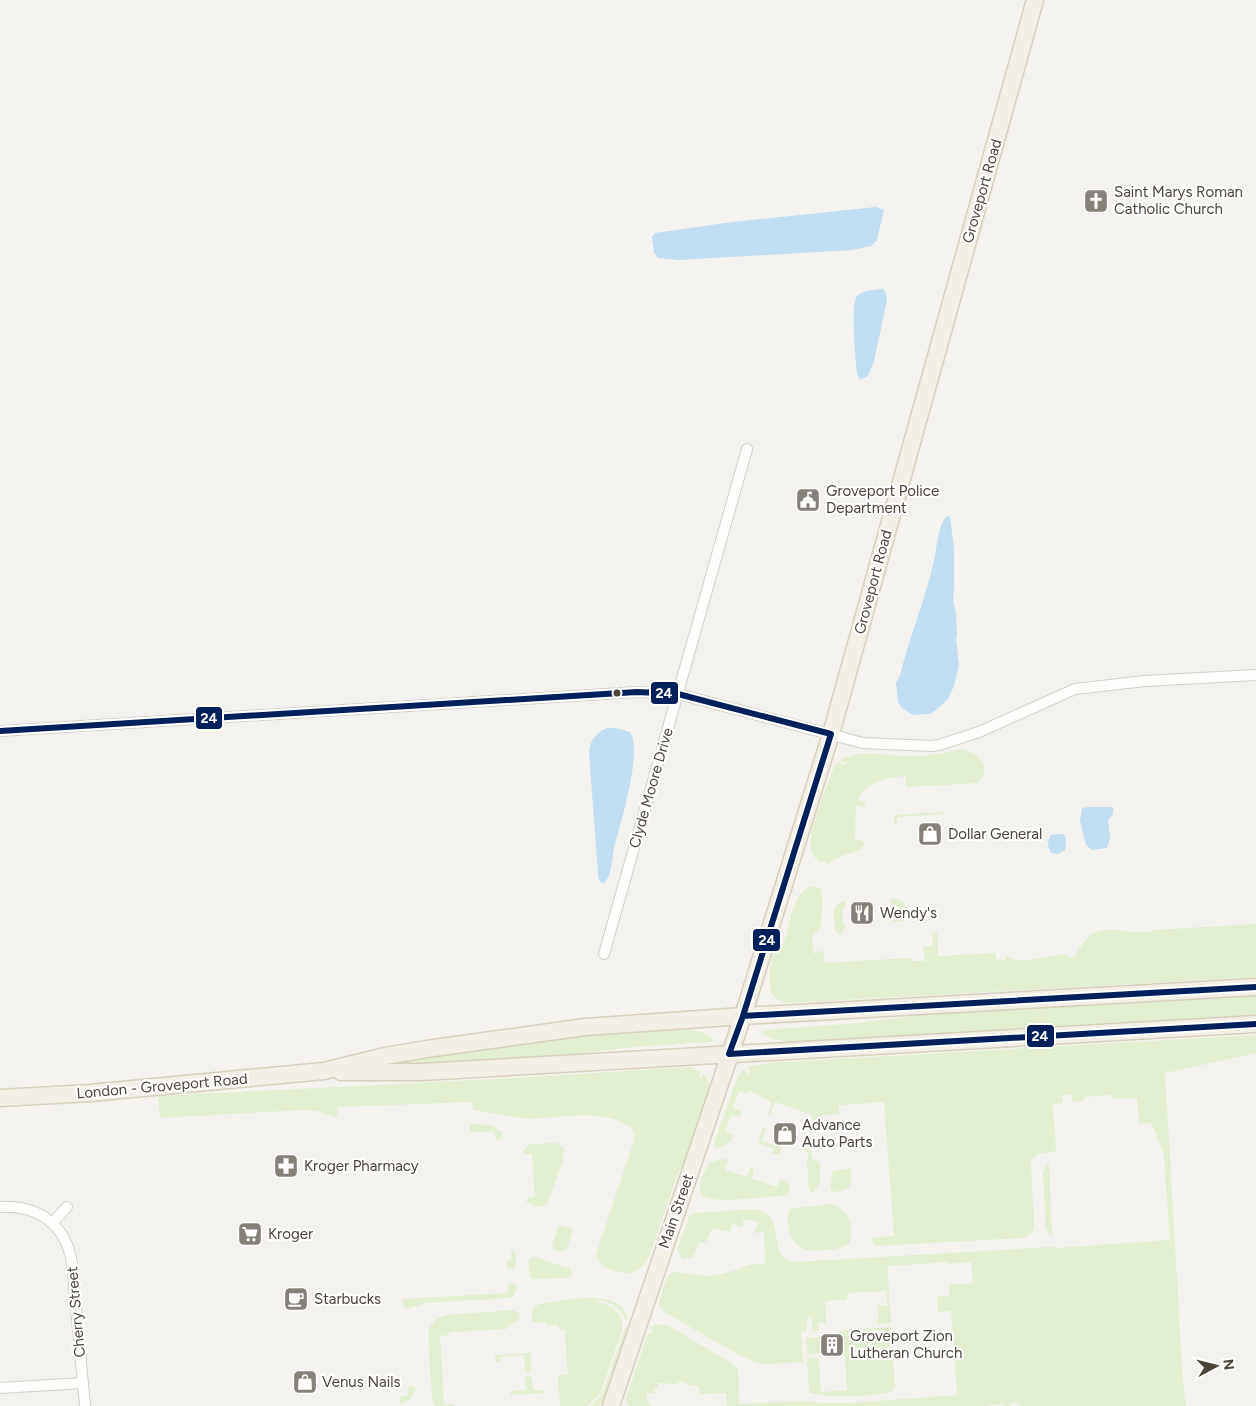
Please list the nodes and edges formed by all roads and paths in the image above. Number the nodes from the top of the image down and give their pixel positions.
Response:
1 (1035, 0) edge
2 (747, 449) dead end
3 (1256, 675) edge
4 (678, 694) junction
5 (0, 731) edge
6 (831, 734) junction
7 (604, 954) dead end
8 (1256, 987) edge
9 (743, 1016) junction
10 (1256, 1024) edge
11 (729, 1054) junction
12 (324, 1071) junction
13 (0, 1098) edge
14 (0, 1207) edge
15 (67, 1207) dead end
16 (52, 1223) junction
17 (82, 1383) junction
18 (0, 1388) edge
19 (85, 1406) edge
20 (611, 1406) edge

1 - 6 main road, Groveport Road
2 - 4 street, Clyde Moore Drive
3 - 6 street
4 - 5 street
4 - 6 street
4 - 7 street, Clyde Moore Drive
6 - 9 main road, Groveport Road
8 - 9 main road
9 - 11 main road, Main Street
9 - 12 main road
10 - 11 main road
11 - 12 main road
11 - 20 main road, Main Street
12 - 13 main road, London - Groveport Road
14 - 16 street
15 - 16 street
16 - 17 street, Cherry Street
17 - 18 street
17 - 19 street, Cherry Street

